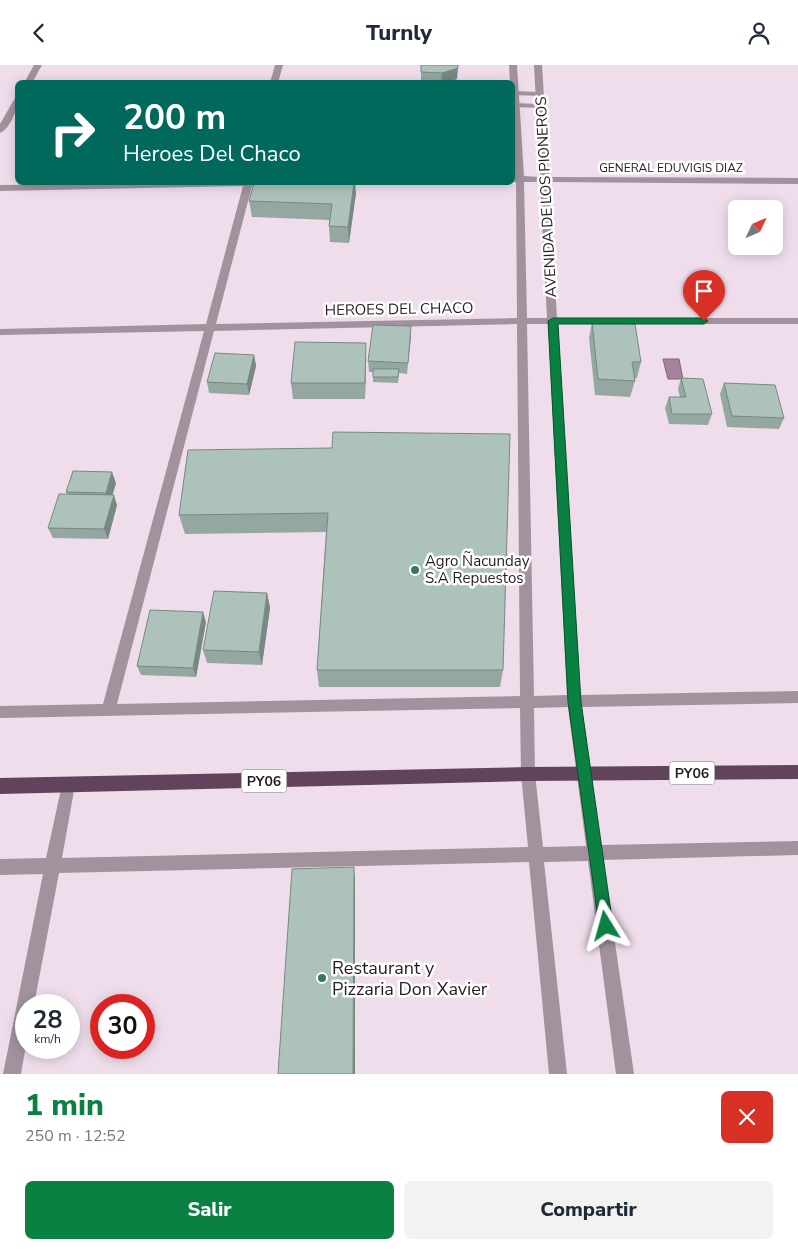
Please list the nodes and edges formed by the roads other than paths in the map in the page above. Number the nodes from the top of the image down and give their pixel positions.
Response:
1 (38, 65) edge
2 (279, 65) edge
3 (513, 65) edge
4 (538, 65) edge
5 (30, 80) edge
6 (275, 80) edge
7 (514, 80) edge
8 (515, 93) edge
9 (540, 94) junction
10 (15, 105) edge
11 (515, 105) joint
12 (540, 106) junction
13 (0, 131) edge
14 (516, 179) edge
15 (544, 180) junction
16 (798, 181) edge
17 (149, 185) edge
18 (247, 185) edge
19 (0, 188) edge
20 (521, 321) junction
21 (553, 321) junction
22 (798, 321) edge
23 (210, 328) junction
24 (0, 332) edge
25 (798, 697) edge
26 (574, 702) junction
27 (526, 704) junction
28 (109, 709) junction
29 (0, 713) edge
30 (798, 772) edge
31 (528, 774) junction
32 (586, 774) junction
33 (68, 785) junction
34 (0, 786) edge
35 (798, 847) edge
36 (596, 852) junction
37 (536, 854) junction
38 (52, 866) junction
39 (0, 867) edge
40 (12, 1074) edge
41 (558, 1074) edge
42 (626, 1074) edge

1 - 5 street
2 - 6 street
3 - 7 street, AVENIDA DE LOS PIONEROS
4 - 9 street, AVENIDA DE LOS PIONEROS
8 - 9 street
9 - 12 street, AVENIDA DE LOS PIONEROS
10 - 13 street
11 - 12 street
11 - 14 street, AVENIDA DE LOS PIONEROS
12 - 15 street, AVENIDA DE LOS PIONEROS
14 - 15 street, GENERAL EDUVIGIS DIAZ
14 - 20 street, AVENIDA DE LOS PIONEROS
15 - 16 street, GENERAL EDUVIGIS DIAZ
15 - 21 street, AVENIDA DE LOS PIONEROS
17 - 19 street
18 - 23 street
20 - 21 street, HEROES DEL CHACO
20 - 23 street, HEROES DEL CHACO
20 - 27 street, AVENIDA DE LOS PIONEROS
21 - 22 street, HEROES DEL CHACO
21 - 26 street, AVENIDA DE LOS PIONEROS
23 - 24 street, HEROES DEL CHACO
23 - 28 street
25 - 26 street
26 - 27 street
26 - 32 street, AVENIDA DE LOS PIONEROS
27 - 28 street
27 - 31 street, AVENIDA DE LOS PIONEROS
28 - 29 street
30 - 32 highway, PY06
31 - 32 highway, PY06
31 - 33 highway, PY06
31 - 37 street, AVENIDA DE LOS PIONEROS
32 - 36 street, AVENIDA DE LOS PIONEROS
33 - 34 highway, PY06
33 - 38 street
35 - 36 street
36 - 37 street
36 - 42 street, AVENIDA DE LOS PIONEROS
37 - 38 street
37 - 41 street, AVENIDA DE LOS PIONEROS
38 - 39 street
38 - 40 street

